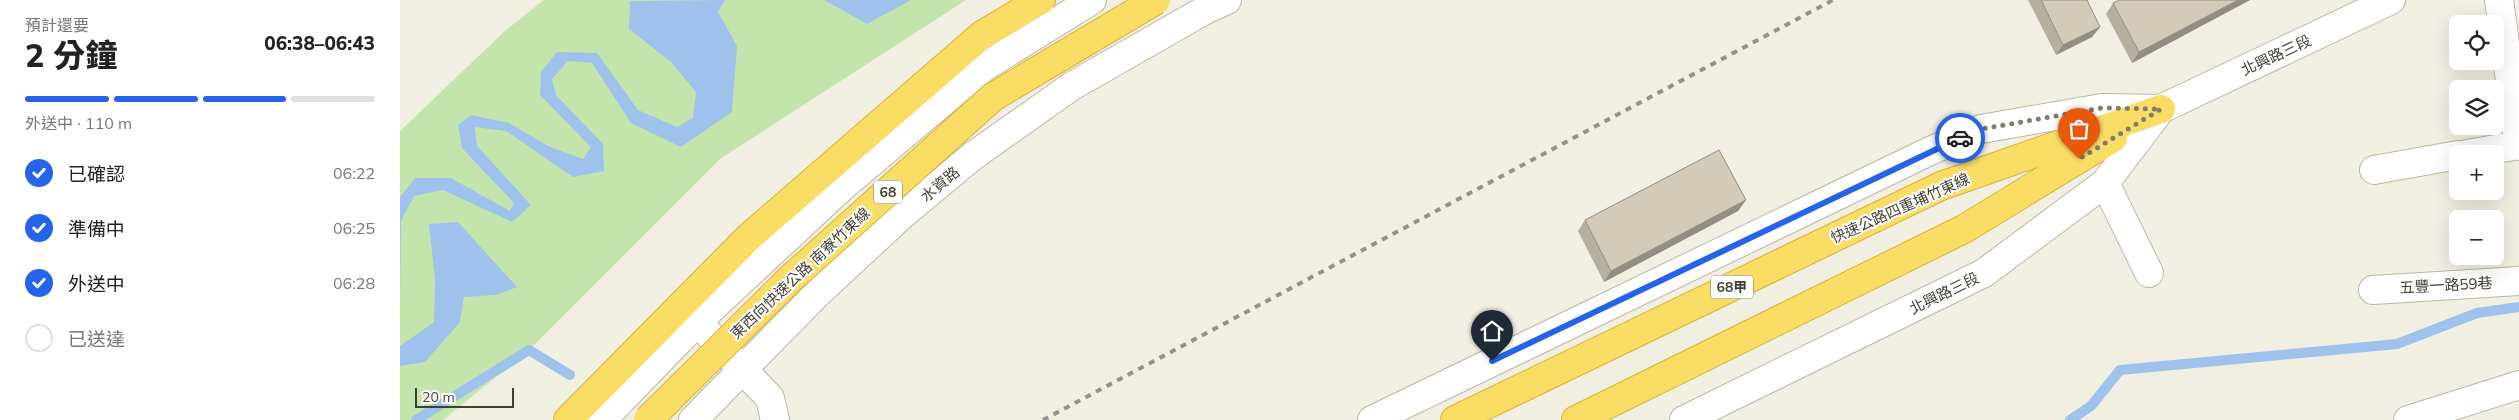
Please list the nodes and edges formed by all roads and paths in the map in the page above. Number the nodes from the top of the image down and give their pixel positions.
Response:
1 (1041, 0) edge
2 (1092, 0) edge
3 (1156, 0) edge
4 (1227, 0) edge
5 (2391, 0) edge
6 (2499, 0) edge
7 (2161, 109) junction
8 (2519, 145) edge
9 (2504, 148) edge
10 (2449, 157) edge
11 (2374, 170) dead end
12 (2104, 183) junction
13 (2149, 273) dead end
14 (2519, 281) edge
15 (2373, 290) dead end
16 (697, 322) junction
17 (743, 371) junction
18 (2519, 385) edge
19 (773, 409) edge
20 (568, 420) edge
21 (602, 420) edge
22 (648, 420) edge
23 (693, 420) edge
24 (1372, 420) edge
25 (1455, 420) edge
26 (1576, 420) edge
27 (1684, 420) edge
28 (2408, 420) edge

1 - 20 highway
2 - 16 street
3 - 22 highway, 東西向快速公路 南寮竹東線 / 68, bridge
4 - 17 street, 水資路
5 - 7 street, 北興路三段
6 - 8 street
7 - 12 street, 北興路三段
7 - 24 street, 北興路三段
7 - 25 highway, 快速公路四重埔竹東線 / 68甲
7 - 26 highway
8 - 9 street
10 - 11 street
12 - 13 street
12 - 27 street, 北興路三段
14 - 15 street, 五豐一路59巷
16 - 17 street
16 - 21 street
17 - 19 street
17 - 23 street, 水資路
18 - 28 street

